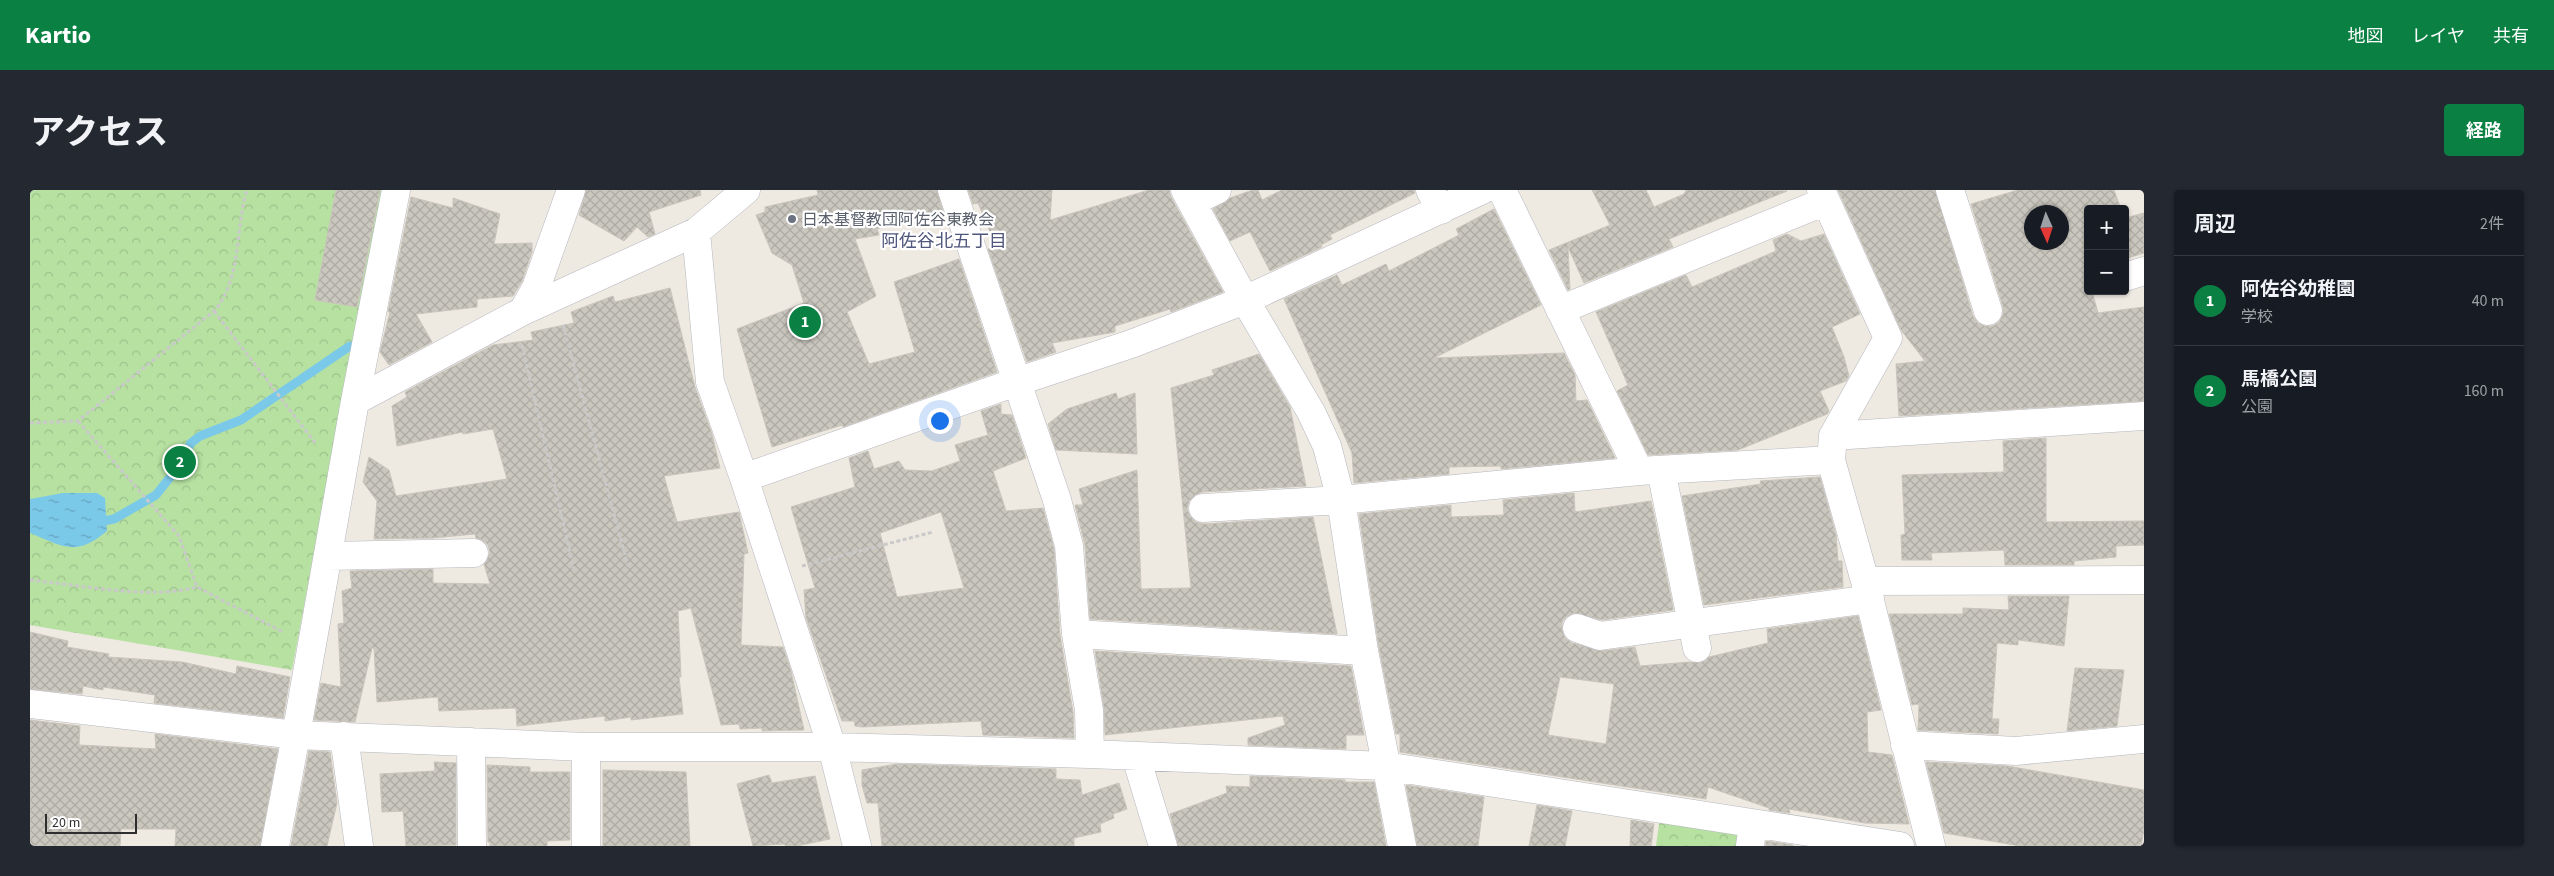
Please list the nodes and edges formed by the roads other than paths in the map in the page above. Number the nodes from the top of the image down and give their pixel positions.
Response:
1 (396, 190) edge
2 (571, 190) edge
3 (746, 190) edge
4 (952, 190) edge
5 (1217, 190) edge
6 (1482, 190) edge
7 (1502, 190) edge
8 (1950, 190) edge
9 (1188, 196) edge
10 (1823, 196) edge
11 (1436, 200) edge
12 (696, 232) junction
13 (2144, 271) edge
14 (2129, 276) edge
15 (1245, 300) junction
16 (1560, 310) junction
17 (1988, 311) dead end
18 (519, 313) junction
19 (1016, 382) junction
20 (354, 401) junction
21 (2144, 416) edge
22 (1832, 448) junction
23 (1650, 470) junction
24 (744, 478) junction
25 (1341, 500) junction
26 (1204, 508) dead end
27 (474, 553) dead end
28 (328, 556) junction
29 (2144, 580) edge
30 (1867, 590) junction
31 (1577, 628) dead end
32 (1076, 634) junction
33 (1695, 637) junction
34 (1364, 652) junction
35 (30, 704) edge
36 (296, 735) junction
37 (344, 736) junction
38 (2144, 739) edge
39 (471, 742) junction
40 (586, 746) junction
41 (1905, 746) junction
42 (832, 747) junction
43 (1090, 754) junction
44 (1136, 757) junction
45 (1385, 766) junction
46 (1751, 835) edge
47 (275, 846) edge
48 (358, 846) edge
49 (472, 846) edge
50 (586, 846) edge
51 (857, 846) edge
52 (1163, 846) edge
53 (1402, 846) edge
54 (1900, 846) edge
55 (1931, 846) edge

1 - 20 street
2 - 18 street
3 - 12 street
4 - 19 street
5 - 9 street
6 - 11 street
7 - 16 street
8 - 17 street
9 - 15 street
10 - 16 street
10 - 22 street
11 - 15 street
12 - 18 street
12 - 24 street
13 - 14 street
15 - 19 street
15 - 25 street
16 - 23 street
18 - 20 street
19 - 24 street
19 - 32 street
20 - 28 street
21 - 22 street
22 - 23 street
22 - 30 street
23 - 25 street
23 - 33 street
24 - 42 street
25 - 26 street
25 - 34 street
27 - 28 street
28 - 36 street
29 - 30 street
30 - 33 street
30 - 41 street
31 - 33 street
32 - 34 street
32 - 43 street
34 - 45 street
35 - 36 street
36 - 37 street
36 - 47 street
37 - 39 street
37 - 48 street
38 - 41 street
39 - 40 street
39 - 49 street
40 - 42 street
40 - 50 street
41 - 55 street
42 - 43 street
42 - 51 street
43 - 44 street
44 - 45 street
44 - 52 street
45 - 46 street
45 - 53 street
46 - 54 street

